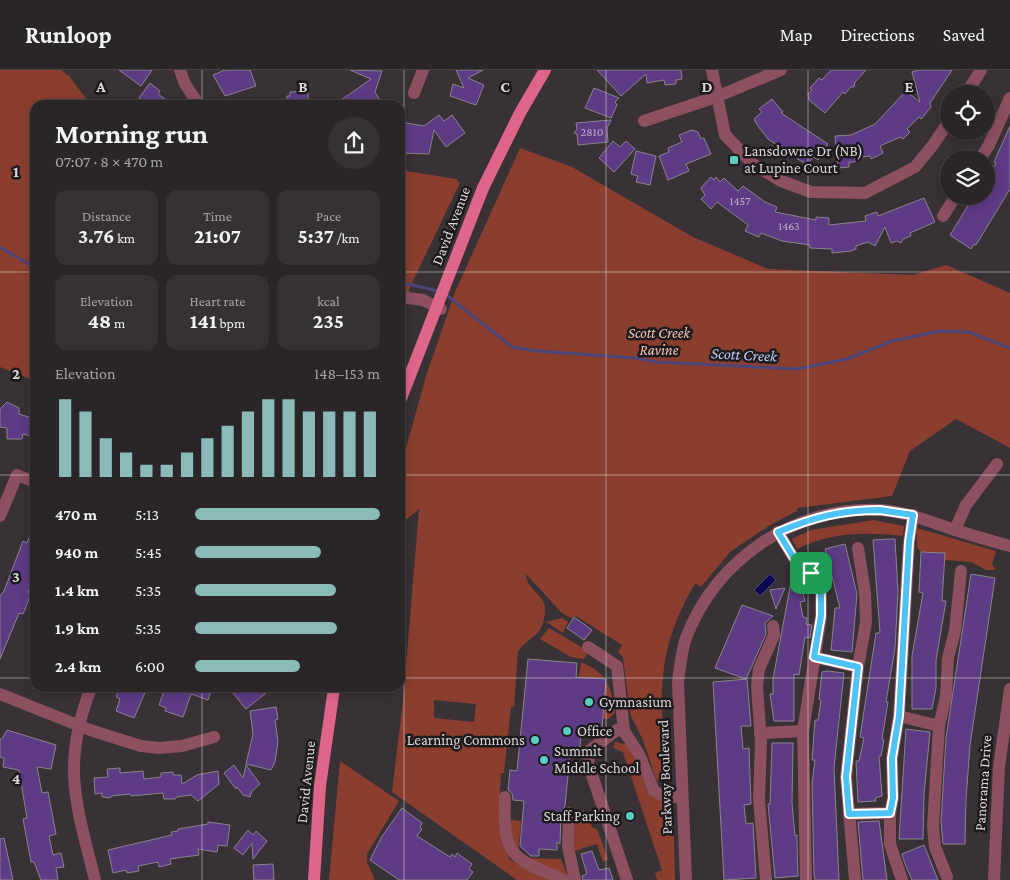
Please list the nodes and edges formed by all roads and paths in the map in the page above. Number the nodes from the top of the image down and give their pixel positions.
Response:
1 (180, 70) edge
2 (423, 70) edge
3 (545, 70) edge
4 (712, 70) edge
5 (781, 70) edge
6 (981, 70) edge
7 (972, 85) edge
8 (414, 93) dead end
9 (716, 97) junction
10 (1010, 98) edge
11 (196, 100) edge
12 (644, 121) dead end
13 (940, 134) edge
14 (986, 150) edge
15 (950, 205) edge
16 (943, 216) dead end
17 (405, 298) edge
18 (441, 309) dead end
19 (405, 388) edge
20 (997, 464) dead end
21 (30, 480) edge
22 (913, 515) junction
23 (0, 516) edge
24 (955, 530) junction
25 (778, 532) junction
26 (1010, 546) edge
27 (858, 548) dead end
28 (961, 571) dead end
29 (773, 626) dead end
30 (588, 647) dead end
31 (814, 657) junction
32 (858, 667) junction
33 (1010, 688) edge
34 (90, 692) edge
35 (333, 692) edge
36 (0, 694) edge
37 (899, 716) junction
38 (79, 725) junction
39 (939, 726) junction
40 (624, 731) junction
41 (803, 731) junction
42 (1006, 732) edge
43 (760, 733) junction
44 (214, 737) dead end
45 (1005, 760) edge
46 (505, 797) dead end
47 (682, 797) junction
48 (569, 813) dead end
49 (890, 813) junction
50 (849, 814) junction
51 (947, 876) dead end
52 (95, 880) edge
53 (314, 880) edge
54 (564, 880) edge
55 (575, 880) edge
56 (627, 880) edge
57 (686, 880) edge
58 (766, 880) edge
59 (806, 880) edge
60 (855, 880) edge
61 (902, 880) edge
62 (994, 880) edge

1 - 11 street
2 - 8 street
3 - 19 main road, David Avenue, bridge
4 - 9 street
5 - 9 street
6 - 7 street
9 - 12 street
9 - 13 street
10 - 14 street
15 - 16 street
17 - 18 street
20 - 24 street
21 - 23 street
22 - 24 street, Parkway Boulevard
22 - 25 street, Parkway Boulevard
22 - 37 street
24 - 26 street, Parkway Boulevard
25 - 31 street
25 - 47 street, Parkway Boulevard
27 - 32 street
28 - 39 street
29 - 43 street
30 - 40 street
31 - 32 street
31 - 41 street
32 - 50 street
33 - 42 street, Panorama Drive
34 - 38 street
35 - 53 main road, David Avenue
36 - 38 street
37 - 39 street
37 - 49 street
38 - 44 street
38 - 52 street
39 - 51 street
40 - 47 street
40 - 56 street
41 - 43 street
41 - 59 street
42 - 45 street, Panorama Drive
43 - 58 street
45 - 62 street, Panorama Drive
46 - 54 street
47 - 57 street, Parkway Boulevard
48 - 55 street
49 - 50 street
49 - 61 street
50 - 60 street

